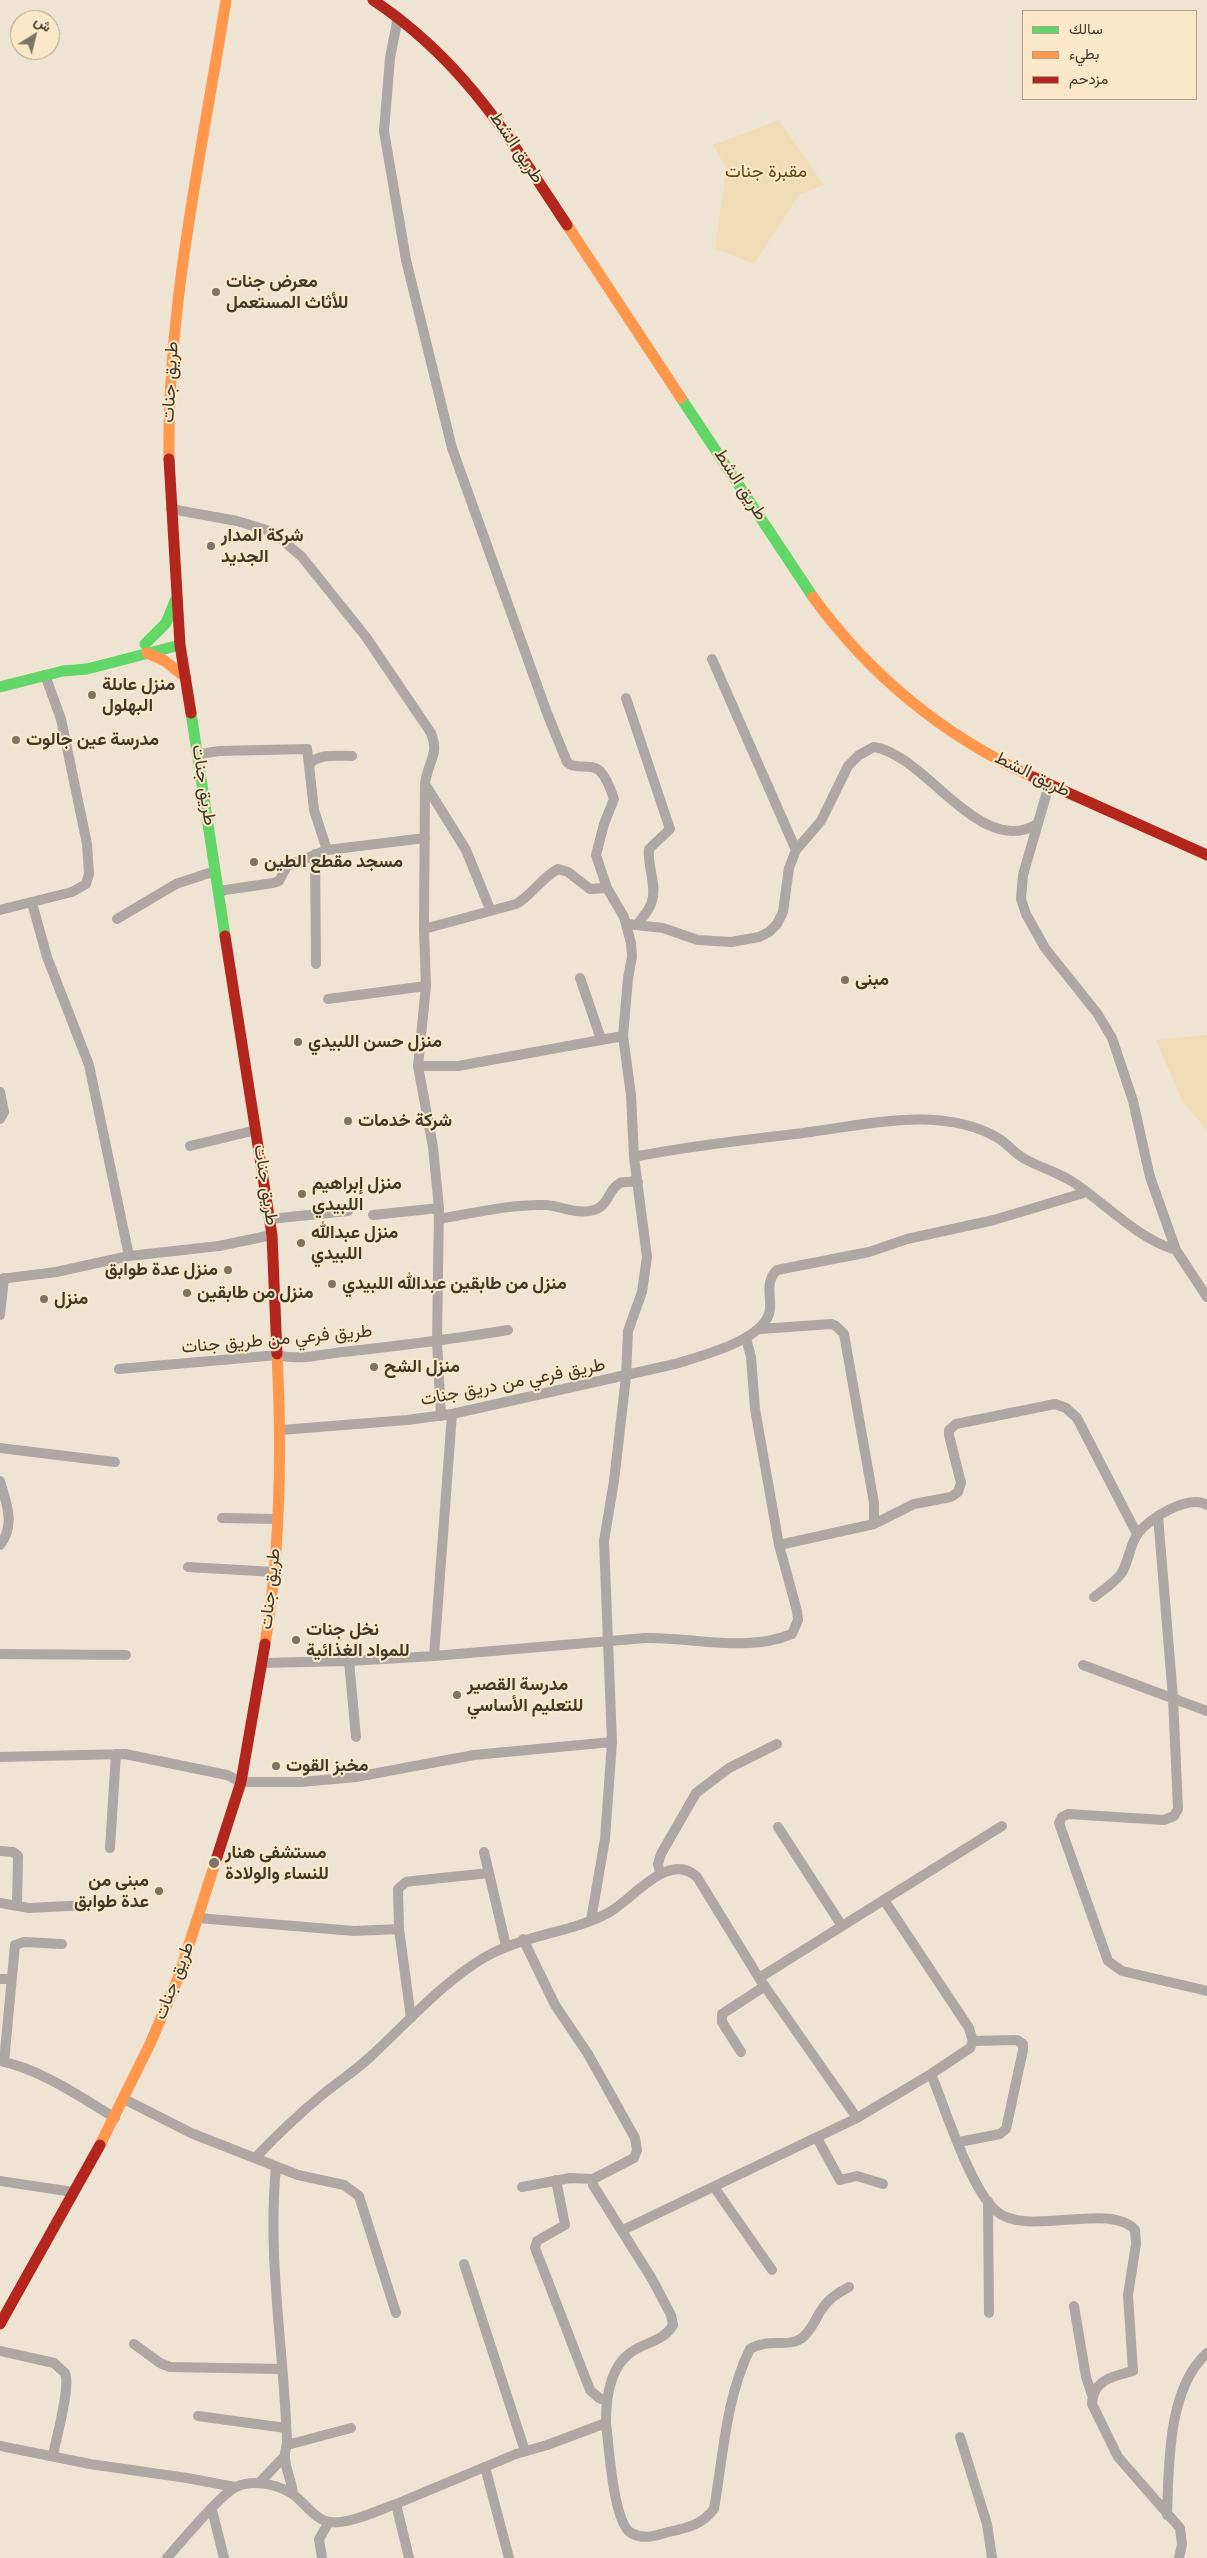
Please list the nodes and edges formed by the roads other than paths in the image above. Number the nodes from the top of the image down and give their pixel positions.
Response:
1 (226, 0) edge
2 (373, 0) edge
3 (398, 17) junction
4 (171, 508) junction
5 (176, 597) junction
6 (180, 640) junction
7 (146, 648) junction
8 (712, 659) dead end
9 (45, 675) junction
10 (186, 678) junction
11 (0, 687) edge
12 (626, 698) dead end
13 (199, 754) junction
14 (352, 756) dead end
15 (309, 765) junction
16 (426, 784) junction
17 (1049, 785) junction
18 (1037, 824) junction
19 (425, 838) junction
20 (327, 850) junction
21 (796, 850) junction
22 (315, 854) junction
23 (1207, 855) edge
24 (215, 871) junction
25 (607, 888) junction
26 (218, 891) junction
27 (32, 903) junction
28 (490, 909) junction
29 (0, 910) edge
30 (117, 919) dead end
31 (632, 924) junction
32 (424, 929) junction
33 (316, 964) dead end
34 (580, 978) dead end
35 (426, 986) junction
36 (328, 998) dead end
37 (623, 1036) junction
38 (601, 1039) junction
39 (418, 1066) junction
40 (0, 1092) edge
41 (0, 1119) edge
42 (256, 1130) junction
43 (190, 1146) dead end
44 (634, 1157) junction
45 (638, 1182) junction
46 (1087, 1192) junction
47 (439, 1208) junction
48 (348, 1211) dead end
49 (373, 1215) dead end
50 (270, 1219) junction
51 (440, 1219) junction
52 (272, 1235) junction
53 (1176, 1250) junction
54 (129, 1256) junction
55 (2, 1278) edge
56 (1207, 1298) edge
57 (0, 1315) edge
58 (761, 1329) junction
59 (508, 1330) dead end
60 (746, 1338) junction
61 (438, 1342) junction
62 (278, 1355) junction
63 (118, 1369) dead end
64 (626, 1377) junction
65 (452, 1414) junction
66 (441, 1416) junction
67 (281, 1430) junction
68 (0, 1448) edge
69 (115, 1462) dead end
70 (0, 1481) edge
71 (1207, 1506) edge
72 (1158, 1516) junction
73 (222, 1518) dead end
74 (276, 1519) junction
75 (874, 1524) junction
76 (1137, 1534) junction
77 (0, 1545) edge
78 (779, 1545) junction
79 (188, 1567) dead end
80 (274, 1572) junction
81 (1094, 1597) dead end
82 (608, 1640) junction
83 (0, 1654) edge
84 (126, 1655) dead end
85 (434, 1656) junction
86 (349, 1661) junction
87 (262, 1662) junction
88 (1083, 1665) dead end
89 (1173, 1698) junction
90 (1207, 1711) edge
91 (356, 1737) dead end
92 (612, 1742) junction
93 (777, 1744) dead end
94 (116, 1754) junction
95 (0, 1757) edge
96 (241, 1782) junction
97 (1002, 1826) dead end
98 (778, 1828) dead end
99 (110, 1848) dead end
100 (0, 1851) edge
101 (484, 1852) dead end
102 (489, 1873) junction
103 (660, 1873) junction
104 (884, 1900) junction
105 (0, 1903) edge
106 (87, 1905) dead end
107 (17, 1906) junction
108 (198, 1918) junction
109 (591, 1920) junction
110 (842, 1926) junction
111 (399, 1929) junction
112 (523, 1939) junction
113 (62, 1944) dead end
114 (506, 1946) junction
115 (0, 1979) edge
116 (11, 1979) junction
117 (762, 1982) junction
118 (1207, 1991) edge
119 (411, 2018) junction
120 (973, 2041) junction
121 (741, 2052) dead end
122 (2, 2061) edge
123 (931, 2074) junction
124 (124, 2099) junction
125 (114, 2118) junction
126 (857, 2118) junction
127 (817, 2138) junction
128 (959, 2142) junction
129 (256, 2157) junction
130 (276, 2167) junction
131 (593, 2179) junction
132 (556, 2180) junction
133 (0, 2181) edge
134 (883, 2184) dead end
135 (522, 2187) dead end
136 (714, 2187) junction
137 (73, 2192) junction
138 (988, 2201) junction
139 (623, 2230) junction
140 (464, 2264) dead end
141 (772, 2270) dead end
142 (849, 2287) dead end
143 (1074, 2306) dead end
144 (989, 2312) dead end
145 (396, 2313) dead end
146 (0, 2324) edge
147 (134, 2344) dead end
148 (0, 2351) edge
149 (1207, 2353) edge
150 (281, 2369) junction
151 (1092, 2395) junction
152 (606, 2401) junction
153 (198, 2416) dead end
154 (606, 2424) junction
155 (286, 2428) junction
156 (351, 2428) dead end
157 (960, 2437) dead end
158 (287, 2445) junction
159 (0, 2446) edge
160 (524, 2452) junction
161 (52, 2455) junction
162 (284, 2457) junction
163 (485, 2467) junction
164 (259, 2483) junction
165 (234, 2487) junction
166 (293, 2494) junction
167 (396, 2504) junction
168 (212, 2510) junction
169 (1168, 2514) junction
170 (329, 2522) junction
171 (167, 2558) edge
172 (224, 2558) edge
173 (322, 2558) edge
174 (409, 2558) edge
175 (509, 2558) edge
176 (992, 2558) edge
177 (1179, 2558) edge

1 - 4 street, طريق جنات
2 - 3 street, طريق الشط
3 - 17 street, طريق الشط
3 - 25 street
4 - 5 street, طريق جنات
4 - 16 street
5 - 6 street, طريق جنات
5 - 7 street
6 - 7 street
6 - 10 street, طريق جنات
7 - 9 street
7 - 10 street
8 - 21 street
9 - 11 street
9 - 27 street
10 - 13 street, طريق جنات
12 - 31 street
13 - 15 street
13 - 24 street, طريق جنات
14 - 15 street
15 - 20 street
16 - 19 street
16 - 28 street
17 - 18 street
17 - 23 street, طريق الشط
18 - 21 street
18 - 53 street
19 - 20 street
19 - 32 street
20 - 22 street
21 - 31 street
22 - 26 street
22 - 33 street
24 - 26 street, طريق جنات
24 - 30 street
25 - 28 street
25 - 31 street
26 - 42 street, طريق جنات
27 - 29 street
27 - 54 street
28 - 32 street
31 - 37 street
32 - 35 street
34 - 38 street
35 - 36 street
35 - 39 street
37 - 38 street
37 - 44 street
38 - 39 street
39 - 47 street
40 - 41 street
42 - 43 street
42 - 50 street, طريق جنات
44 - 45 street
44 - 46 street
45 - 51 street
45 - 64 street
46 - 53 street
46 - 58 street
47 - 49 street
47 - 51 street
48 - 50 street
50 - 52 street, طريق جنات
51 - 61 street
52 - 54 street
52 - 62 street, طريق جنات
53 - 56 street
54 - 55 street
55 - 57 street
58 - 60 street, طريق فرعي من دريق جنات
58 - 75 street
59 - 61 street, طريق فرعي من طريق جنات
60 - 64 street, طريق فرعي من دريق جنات
60 - 78 street
61 - 62 street, طريق فرعي من طريق جنات
61 - 66 street
62 - 63 street, طريق فرعي من طريق جنات
62 - 67 street, طريق جنات
64 - 65 street, طريق فرعي من دريق جنات
64 - 82 street
65 - 66 street, طريق فرعي من دريق جنات
65 - 85 street
66 - 67 street, طريق فرعي من دريق جنات
67 - 74 street, طريق جنات
68 - 69 street
70 - 77 street
71 - 72 street
72 - 76 street
72 - 89 street
73 - 74 street
74 - 80 street, طريق جنات
75 - 76 street
75 - 78 street
76 - 81 street
78 - 82 street
79 - 80 street
80 - 87 street, طريق جنات
82 - 85 street
82 - 92 street
83 - 84 street
85 - 86 street
86 - 87 street
86 - 91 street
87 - 96 street, طريق جنات
88 - 89 street
89 - 90 street
89 - 118 street
92 - 96 street
92 - 109 street
93 - 103 street
94 - 95 street
94 - 96 street
94 - 99 street
96 - 108 street, طريق جنات
97 - 104 street
98 - 110 street
100 - 107 street
101 - 102 street
102 - 111 street
102 - 114 street
103 - 109 street
103 - 117 street
104 - 110 street
104 - 120 street
105 - 107 street
106 - 107 street
108 - 111 street
108 - 124 street, طريق جنات
109 - 112 street
110 - 117 street
111 - 119 street
112 - 114 street
112 - 131 street
113 - 116 street
114 - 119 street
115 - 116 street
116 - 122 street
117 - 121 street
117 - 126 street
119 - 129 street
120 - 123 street
120 - 128 street
122 - 125 street
123 - 126 street
123 - 128 street
124 - 125 street, طريق جنات
124 - 129 street
125 - 137 street, طريق جنات
126 - 127 street
127 - 134 street
127 - 136 street
128 - 138 street
129 - 130 street
130 - 145 street
130 - 150 street
131 - 132 street
131 - 139 street
132 - 135 street
132 - 152 street
133 - 137 street
136 - 139 street
136 - 141 street
137 - 146 street, طريق جنات
138 - 144 street
138 - 151 street
139 - 152 street
140 - 160 street
142 - 154 street
143 - 151 street
147 - 150 street
148 - 161 street
149 - 169 street
150 - 155 street
151 - 169 street
152 - 154 street
153 - 155 street
154 - 160 street
155 - 158 street
156 - 158 street
157 - 176 street
158 - 162 street
159 - 161 street
160 - 163 street
161 - 165 street
162 - 164 street
162 - 166 street
163 - 167 street
163 - 175 street
164 - 165 street
164 - 166 street
165 - 168 street
166 - 170 street
167 - 170 street
167 - 174 street
168 - 171 street
168 - 172 street
169 - 177 street
170 - 173 street

